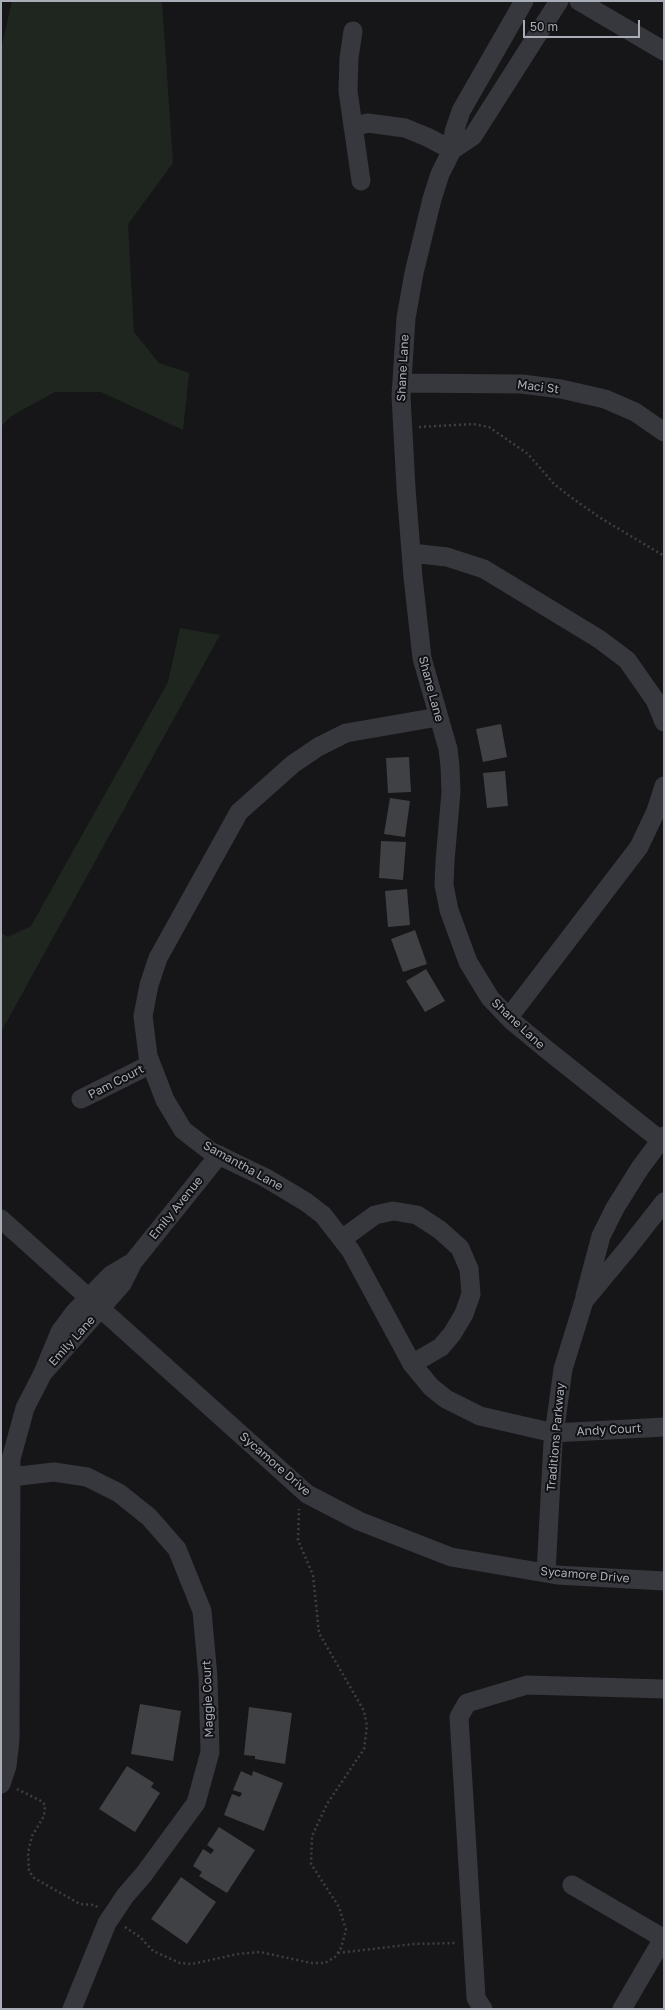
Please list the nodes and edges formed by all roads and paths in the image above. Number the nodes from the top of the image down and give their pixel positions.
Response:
1 (524, 1) edge
2 (559, 1) edge
3 (579, 1) edge
4 (353, 31) dead end
5 (664, 51) edge
6 (353, 127) junction
7 (452, 150) junction
8 (361, 181) dead end
9 (402, 383) junction
10 (416, 427) dead end
11 (664, 432) edge
12 (411, 553) junction
13 (664, 556) edge
14 (438, 717) junction
15 (664, 722) edge
16 (664, 786) edge
17 (509, 1017) junction
18 (151, 1064) junction
19 (81, 1099) dead end
20 (663, 1140) edge
21 (218, 1155) junction
22 (664, 1202) edge
23 (1, 1219) edge
24 (342, 1239) junction
25 (94, 1303) junction
26 (583, 1303) junction
27 (412, 1364) junction
28 (664, 1426) edge
29 (554, 1433) junction
30 (11, 1477) junction
31 (299, 1507) dead end
32 (6, 1547) edge
33 (546, 1573) junction
34 (664, 1581) edge
35 (6, 1623) edge
36 (664, 1689) edge
37 (1, 1783) edge
38 (572, 1885) dead end
39 (110, 1918) junction
40 (664, 1938) edge
41 (473, 1943) junction
42 (338, 1953) junction
43 (72, 2009) edge
44 (483, 2009) edge
45 (622, 2009) edge

1 - 7 street
2 - 7 street
3 - 5 street
4 - 6 street
6 - 7 street
6 - 8 street
7 - 9 street, Shane Lane
9 - 11 street, Maci St
9 - 12 street, Shane Lane
10 - 13 path
12 - 14 street, Shane Lane
12 - 15 street
14 - 17 street, Shane Lane
14 - 18 street, Samantha Lane
16 - 17 street
17 - 20 street, Shane Lane
18 - 19 street, Pam Court
18 - 21 street, Samantha Lane
20 - 26 street, Traditions Parkway
21 - 24 street, Samantha Lane
21 - 25 street, Emily Avenue
22 - 26 street, Traditions Parkway
23 - 25 street, Sycamore Drive
24 - 27 street, Samantha Lane
24 - 27 street
25 - 30 street, Emily Lane
25 - 33 street, Sycamore Drive
26 - 29 street, Traditions Parkway
27 - 29 street, Samantha Lane
28 - 29 street, Andy Court
29 - 33 street, Traditions Parkway
30 - 32 street, Emily Lane
30 - 39 street, Maggie Court
31 - 42 path
32 - 35 street, Emily Lane
33 - 34 street, Sycamore Drive
35 - 37 street, Emily Lane
36 - 41 street
37 - 39 path
38 - 40 street
39 - 42 path
39 - 43 street, Maggie Court
40 - 45 street
41 - 42 path
41 - 44 street

